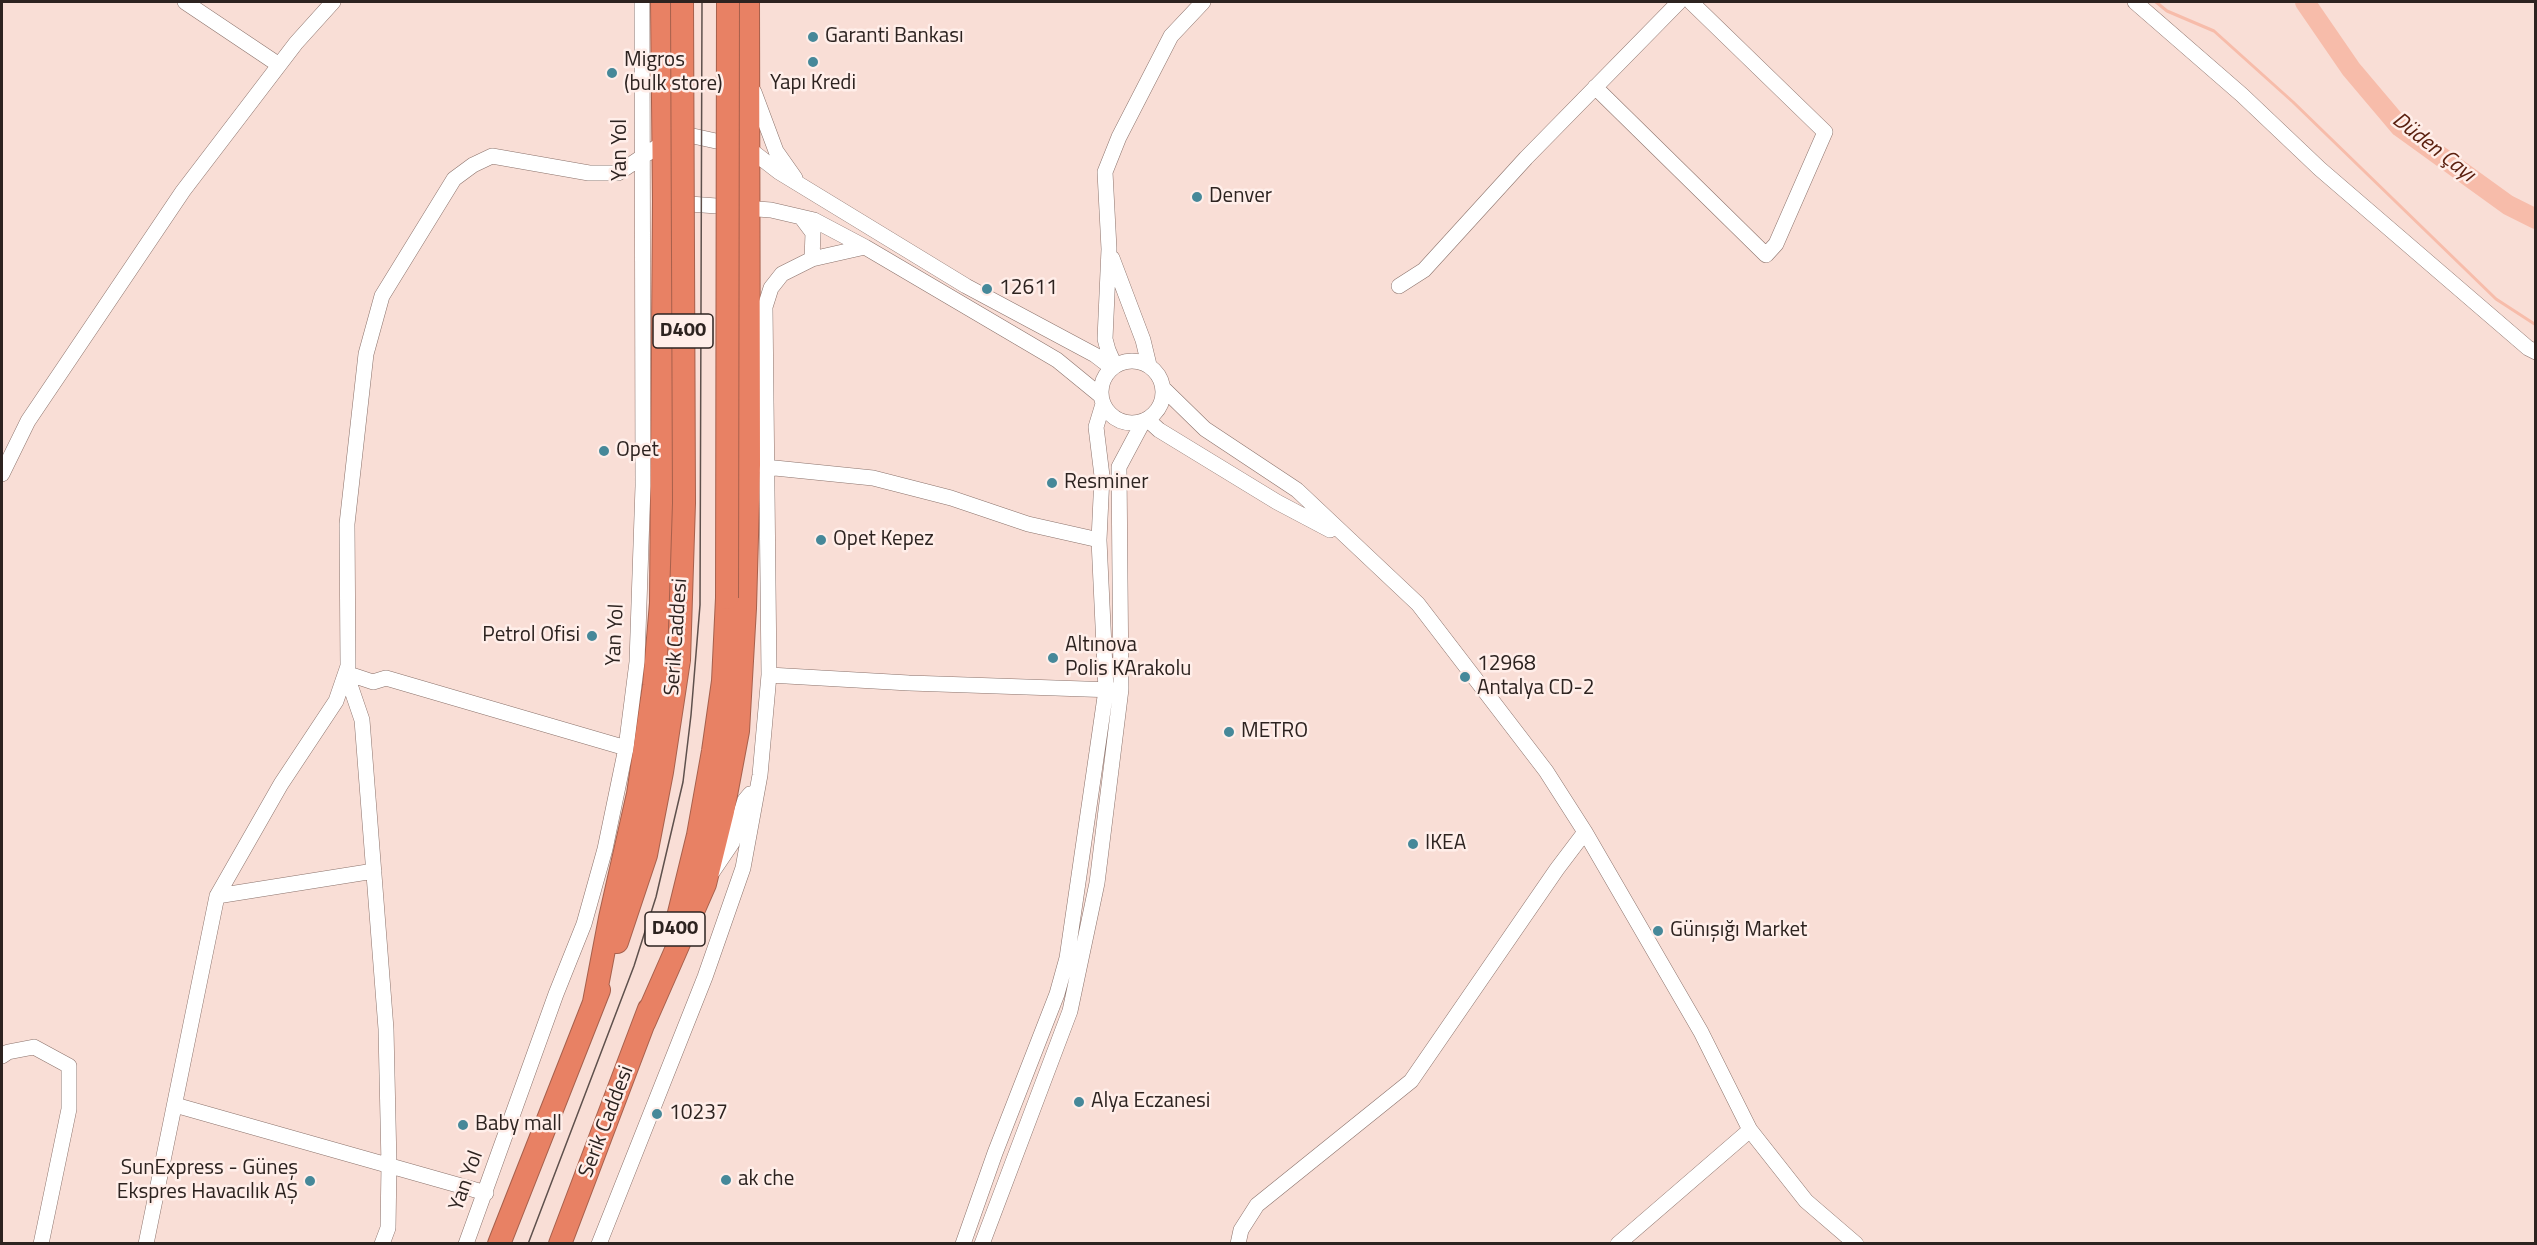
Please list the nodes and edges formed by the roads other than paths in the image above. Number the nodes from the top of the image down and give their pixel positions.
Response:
1 (185, 2) edge
2 (333, 2) edge
3 (642, 2) edge
4 (662, 2) edge
5 (682, 2) edge
6 (728, 2) edge
7 (748, 2) edge
8 (1203, 2) edge
9 (1679, 2) edge
10 (1691, 2) edge
11 (2135, 2) edge
12 (279, 65) junction
13 (748, 74) junction
14 (1595, 87) junction
15 (663, 143) junction
16 (748, 148) junction
17 (642, 156) junction
18 (618, 173) junction
19 (800, 185) junction
20 (642, 190) junction
21 (664, 201) junction
22 (748, 209) junction
23 (801, 217) junction
24 (865, 247) junction
25 (1109, 249) junction
26 (812, 259) junction
27 (1399, 286) dead end
28 (2535, 352) edge
29 (1149, 366) junction
30 (1114, 367) junction
31 (1164, 389) junction
32 (1102, 400) junction
33 (1146, 421) junction
34 (749, 426) junction
35 (765, 468) junction
36 (2, 474) edge
37 (1346, 538) junction
38 (1099, 540) junction
39 (346, 673) junction
40 (769, 675) junction
41 (1113, 690) junction
42 (626, 748) junction
43 (756, 786) junction
44 (1585, 832) junction
45 (374, 870) junction
46 (705, 884) junction
47 (217, 896) junction
48 (594, 1002) junction
49 (645, 1023) junction
50 (2, 1056) edge
51 (175, 1106) junction
52 (1750, 1130) junction
53 (389, 1165) junction
54 (486, 1192) junction
55 (603, 1242) edge
56 (41, 1244) edge
57 (146, 1244) edge
58 (382, 1244) edge
59 (466, 1244) edge
60 (499, 1244) edge
61 (560, 1244) edge
62 (963, 1244) edge
63 (982, 1244) edge
64 (1238, 1244) edge
65 (1618, 1244) edge
66 (1856, 1244) edge

1 - 12 street
2 - 12 street
3 - 17 street, Yan Yol
4 - 15 highway
5 - 48 highway, Serik Caddesi / D400, bridge
6 - 49 highway, Serik Caddesi / D400, bridge
7 - 13 highway
8 - 25 street
9 - 14 street
10 - 14 street
11 - 28 street
12 - 36 street
13 - 16 highway
13 - 19 street
14 - 27 street
15 - 16 street
15 - 17 street
15 - 21 highway
16 - 19 street
16 - 22 highway
17 - 18 street
17 - 20 street, Yan Yol
18 - 20 street
18 - 39 street
19 - 30 street
20 - 21 street
20 - 42 street, Yan Yol
21 - 22 street
21 - 48 highway
22 - 23 street
22 - 34 highway
23 - 24 street
23 - 26 street
24 - 26 street
24 - 32 street
25 - 29 street
25 - 30 street
26 - 35 street
29 - 30 street
29 - 31 street
30 - 32 street
31 - 33 street
31 - 37 street
32 - 33 street
32 - 38 street
33 - 37 street
33 - 41 street
34 - 35 street
34 - 46 highway
35 - 38 street
35 - 40 street
37 - 44 street
38 - 41 street
39 - 42 street
39 - 45 street
39 - 47 street
40 - 41 street
40 - 43 street
41 - 62 street
41 - 63 street
42 - 54 street, Yan Yol
43 - 46 street
43 - 55 street
44 - 52 street
44 - 64 street
45 - 47 street
45 - 53 street
46 - 49 highway
47 - 51 street
48 - 60 highway, Serik Caddesi / D400
49 - 61 highway, Serik Caddesi / D400
50 - 56 street
51 - 53 street
51 - 57 street
52 - 65 street
52 - 66 street
53 - 54 street
53 - 58 street
54 - 59 street, Yan Yol

